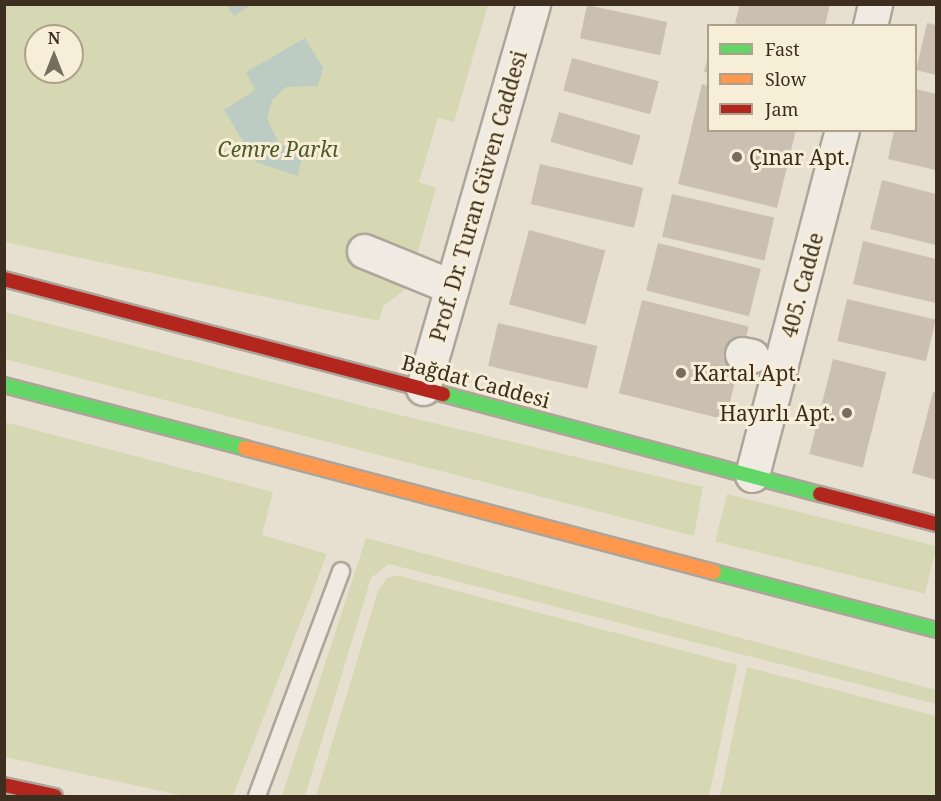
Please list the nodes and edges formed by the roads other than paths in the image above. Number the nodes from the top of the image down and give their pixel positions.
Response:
1 (533, 4) edge
2 (875, 4) edge
3 (870, 24) edge
4 (841, 132) edge
5 (364, 252) dead end
6 (4, 279) edge
7 (452, 287) junction
8 (4, 385) edge
9 (423, 388) junction
10 (752, 475) junction
11 (936, 524) edge
12 (340, 571) dead end
13 (936, 630) edge
14 (4, 785) edge
15 (55, 796) edge
16 (257, 796) edge

1 - 7 street, Prof. Dr. Turan Güven Caddesi
2 - 3 street
4 - 10 street, 405. Cadde
5 - 7 street
6 - 9 main road, Bağdat Caddesi
7 - 9 street, Prof. Dr. Turan Güven Caddesi
8 - 13 main road
9 - 10 main road, Bağdat Caddesi
10 - 11 main road, Bağdat Caddesi
12 - 16 lane
14 - 15 main road

